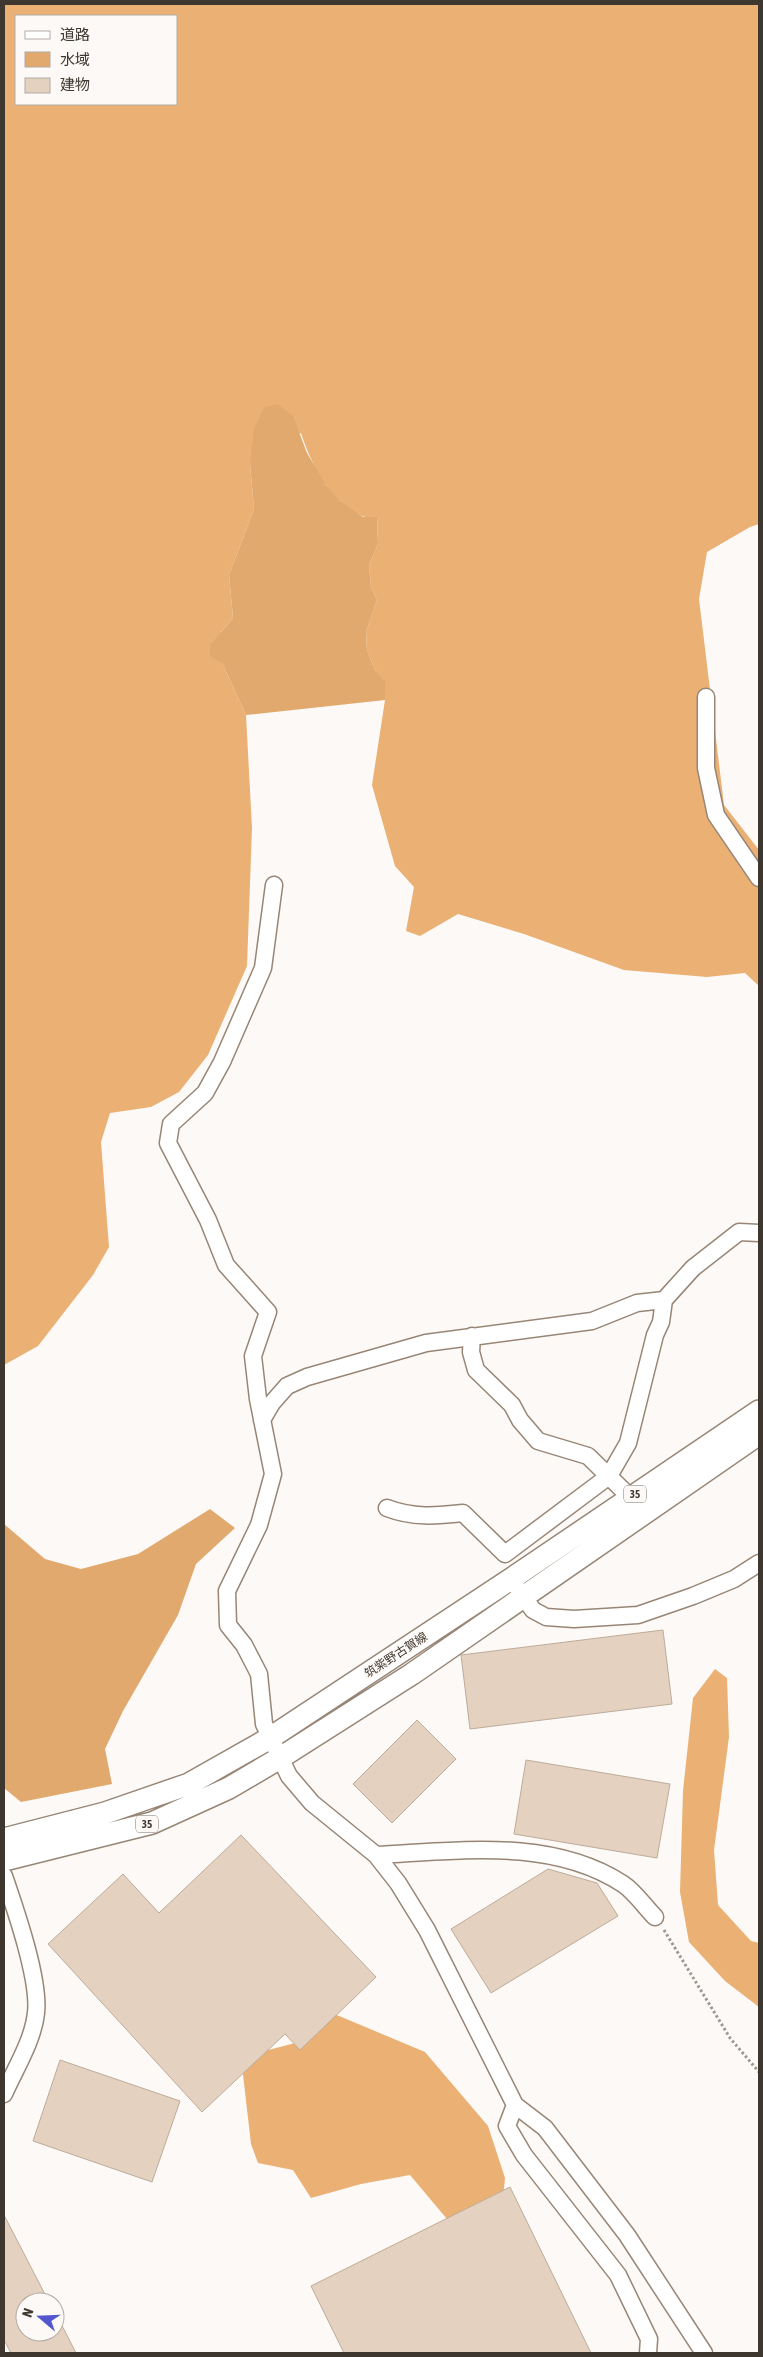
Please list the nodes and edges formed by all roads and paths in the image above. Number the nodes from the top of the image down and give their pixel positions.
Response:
1 (706, 697) dead end
2 (759, 878) edge
3 (274, 885) dead end
4 (759, 1233) edge
5 (664, 1300) junction
6 (472, 1336) junction
7 (759, 1410) edge
8 (262, 1420) junction
9 (759, 1434) edge
10 (610, 1476) junction
11 (630, 1497) junction
12 (387, 1508) dead end
13 (759, 1563) edge
14 (511, 1579) junction
15 (524, 1597) junction
16 (270, 1738) junction
17 (280, 1758) junction
18 (4, 1839) edge
19 (376, 1855) junction
20 (4, 1860) edge
21 (4, 1876) edge
22 (655, 1917) joint
23 (759, 2072) edge
24 (4, 2094) edge
25 (515, 2104) junction
26 (648, 2353) edge
27 (704, 2353) edge

1 - 2 street
3 - 8 street
4 - 5 street
5 - 6 street
5 - 10 street
6 - 8 street
6 - 10 street
7 - 11 main road, 筑紫野古賀線 / 35
8 - 16 street
9 - 15 main road, 筑紫野古賀線 / 35
10 - 11 street
10 - 12 street
11 - 14 main road, 筑紫野古賀線 / 35
13 - 15 street
14 - 15 street
14 - 16 main road, 筑紫野古賀線 / 35
15 - 17 main road, 筑紫野古賀線 / 35
16 - 17 street
16 - 18 main road, 筑紫野古賀線 / 35
17 - 19 street
17 - 20 main road, 筑紫野古賀線 / 35
19 - 22 street
19 - 25 street
21 - 24 street
22 - 23 path
25 - 26 street
25 - 27 street

